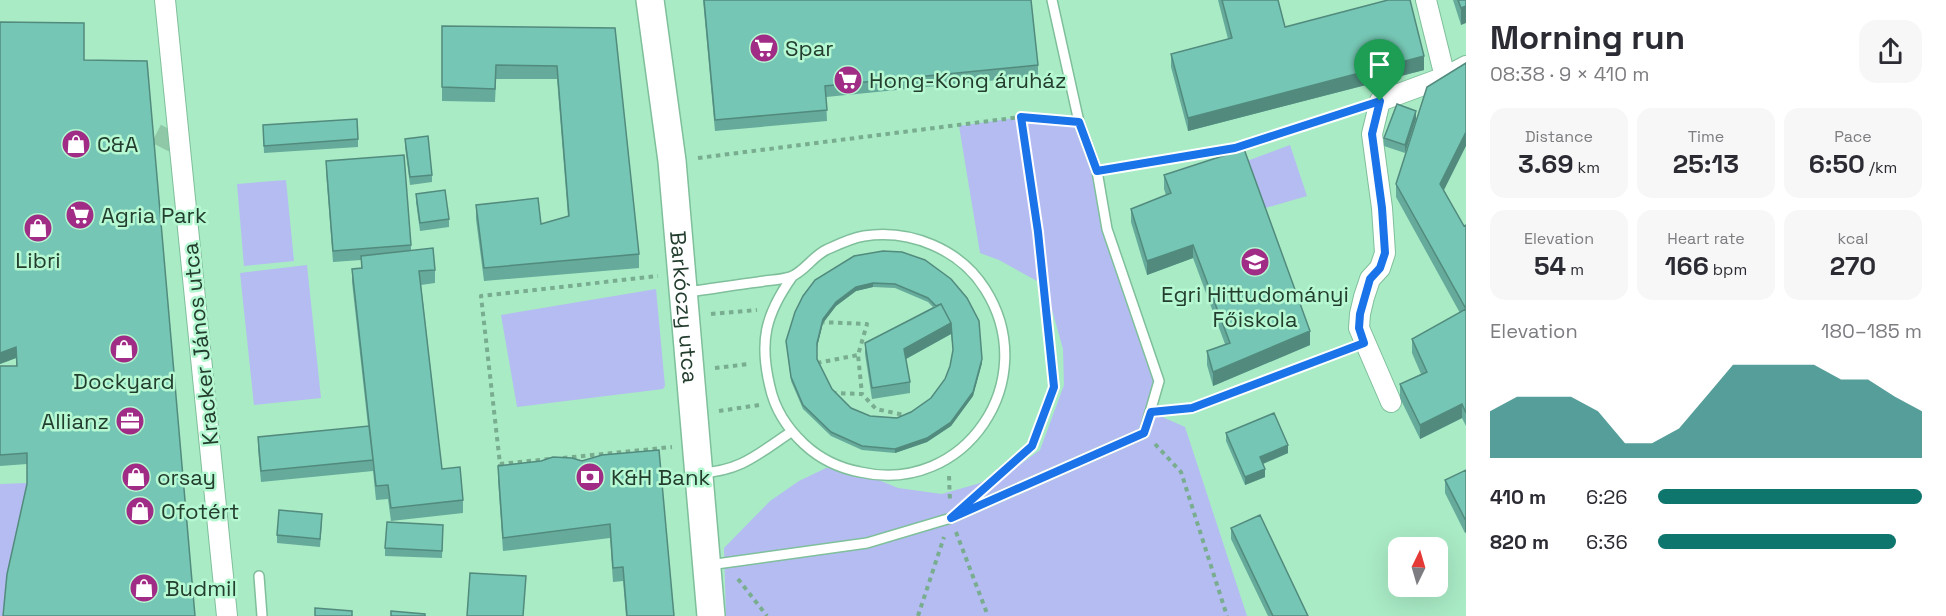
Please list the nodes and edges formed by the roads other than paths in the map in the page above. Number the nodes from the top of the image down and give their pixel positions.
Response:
1 (165, 0) edge
2 (650, 0) edge
3 (1052, 0) edge
4 (1425, 0) edge
5 (1466, 66) edge
6 (1445, 77) junction
7 (792, 277) junction
8 (684, 295) junction
9 (1390, 402) dead end
10 (791, 432) junction
11 (699, 473) junction
12 (716, 564) junction
13 (259, 576) dead end
14 (227, 616) edge
15 (262, 616) edge
16 (711, 616) edge

1 - 14 street, Kracker János utca
2 - 8 street, Barkóczy utca
3 - 12 lane
4 - 6 street
5 - 6 street
6 - 9 street
7 - 8 lane
7 - 10 lane
7 - 10 lane
8 - 11 street, Barkóczy utca
10 - 11 lane
11 - 12 street, Barkóczy utca
12 - 16 street, Barkóczy utca
13 - 15 lane

